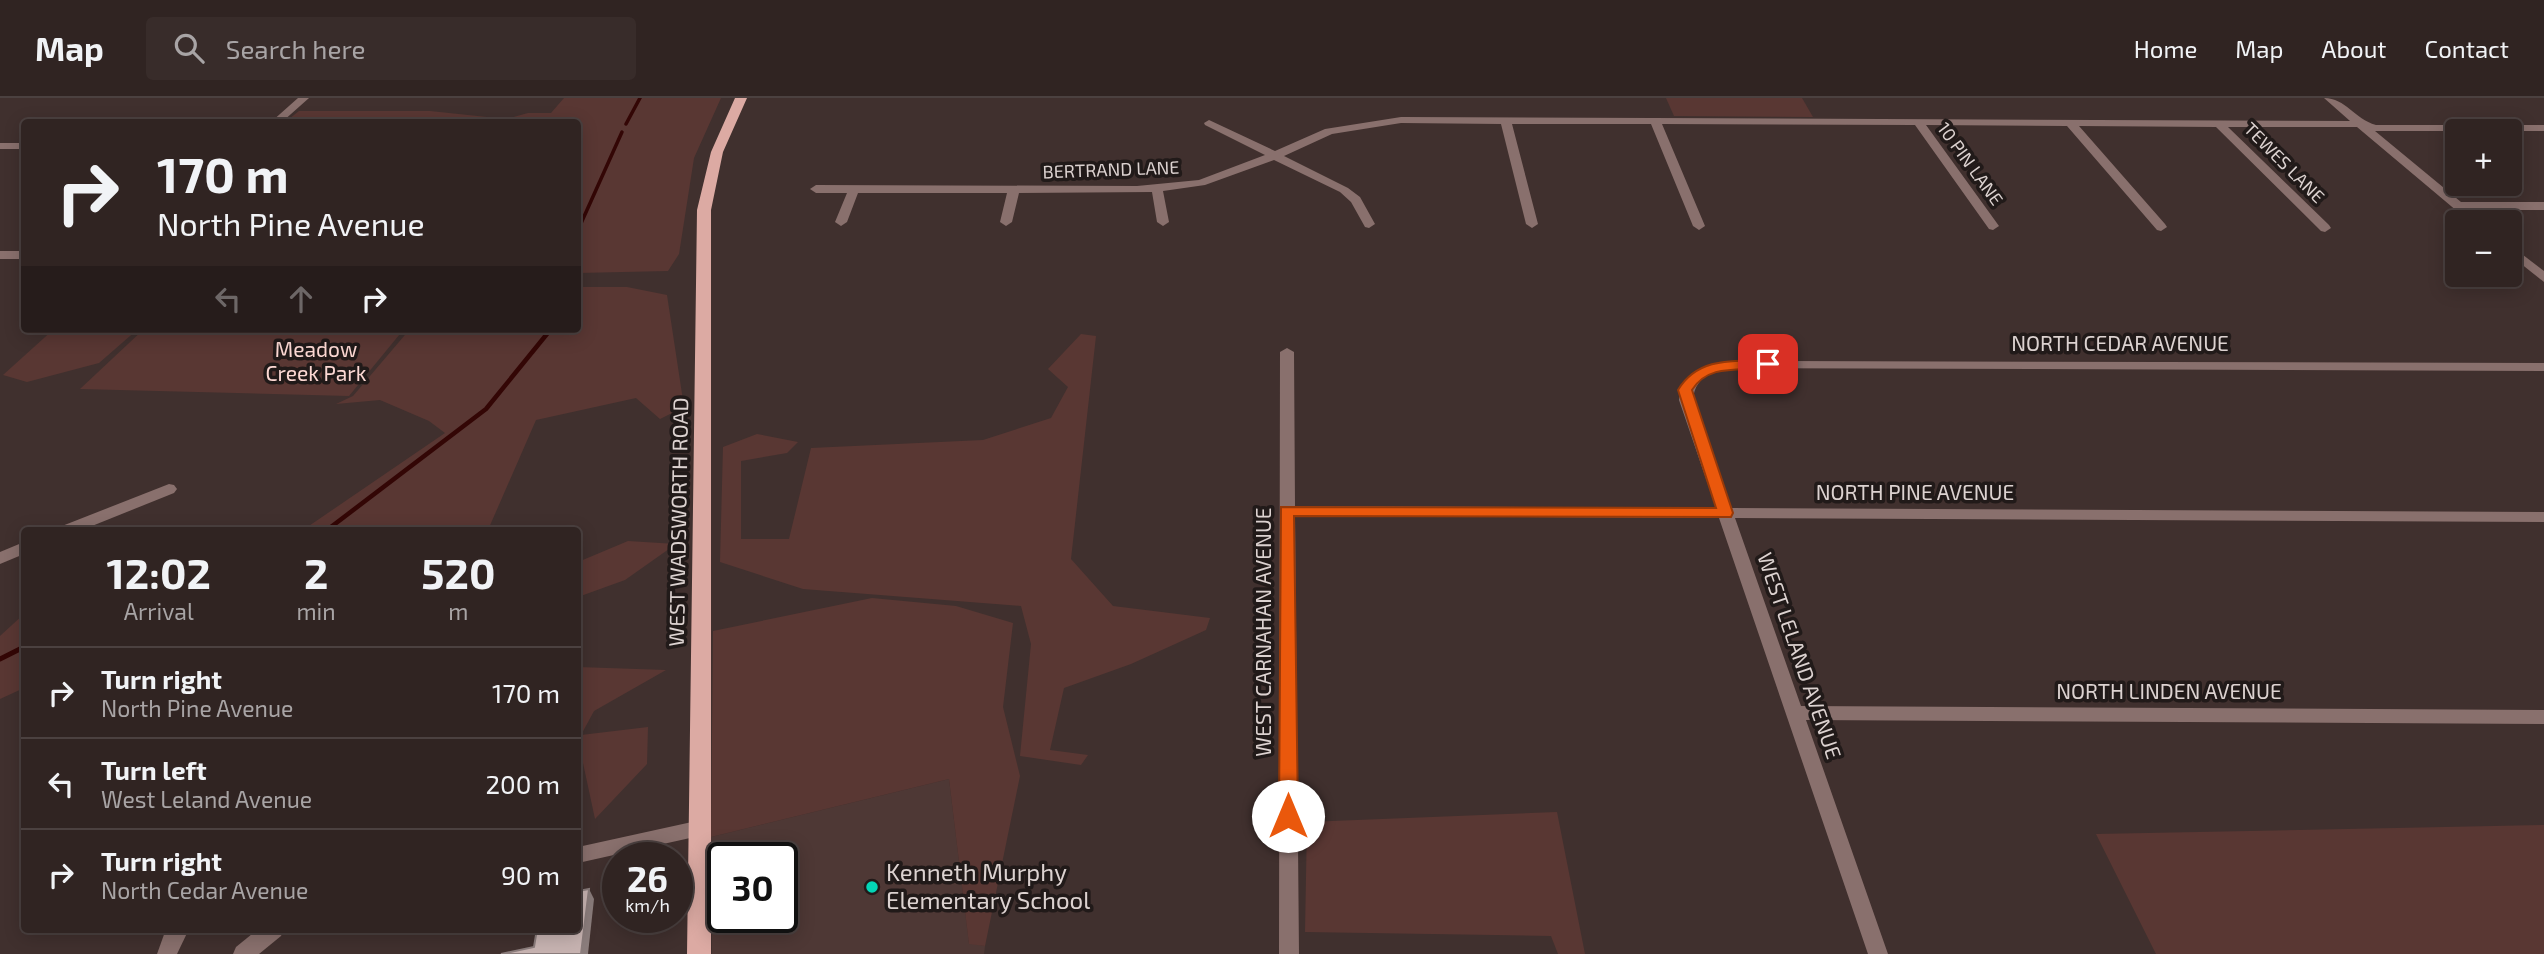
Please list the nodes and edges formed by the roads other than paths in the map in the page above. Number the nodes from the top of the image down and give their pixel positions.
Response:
1 (304, 98) edge
2 (741, 98) edge
3 (2329, 98) edge
4 (280, 119) edge
5 (1506, 121) junction
6 (1655, 121) junction
7 (1209, 123) dead end
8 (1919, 123) junction
9 (2070, 123) junction
10 (2219, 124) junction
11 (2360, 124) junction
12 (2544, 128) edge
13 (0, 146) edge
14 (21, 146) edge
15 (1274, 155) junction
16 (816, 189) dead end
17 (854, 189) junction
18 (1157, 189) junction
19 (1014, 190) junction
20 (2457, 206) junction
21 (2544, 206) edge
22 (2462, 210) edge
23 (841, 222) dead end
24 (1006, 222) dead end
25 (1163, 222) dead end
26 (1369, 224) dead end
27 (1532, 224) dead end
28 (1699, 226) dead end
29 (1993, 226) dead end
30 (2161, 227) dead end
31 (2325, 228) dead end
32 (0, 255) edge
33 (21, 255) edge
34 (2522, 259) edge
35 (2544, 278) edge
36 (1287, 352) dead end
37 (2544, 367) edge
38 (1698, 375) joint
39 (169, 489) dead end
40 (1286, 511) junction
41 (1725, 513) junction
42 (2544, 517) edge
43 (75, 527) edge
44 (21, 549) edge
45 (0, 558) edge
46 (1794, 713) junction
47 (2544, 717) edge
48 (701, 828) junction
49 (581, 854) edge
50 (176, 933) edge
51 (269, 933) edge
52 (167, 954) edge
53 (243, 954) edge
54 (699, 954) edge
55 (1289, 954) edge
56 (1878, 954) edge

1 - 4 street
2 - 48 main road, WEST WADSWORTH ROAD
3 - 11 street
5 - 6 street, BERTRAND LANE
5 - 15 street, BERTRAND LANE
5 - 27 street
6 - 8 street, BERTRAND LANE
6 - 28 street
7 - 15 street
8 - 9 street, BERTRAND LANE
8 - 29 street, 10 PIN LANE
9 - 10 street, BERTRAND LANE
9 - 30 street
10 - 11 street, BERTRAND LANE
10 - 31 street, TEWES LANE
11 - 12 street, BERTRAND LANE
11 - 20 street
13 - 14 street
15 - 18 street, BERTRAND LANE
15 - 26 street
16 - 17 street, BERTRAND LANE
17 - 19 street, BERTRAND LANE
17 - 23 street
18 - 19 street, BERTRAND LANE
18 - 25 street
19 - 24 street
20 - 21 street
20 - 22 street
32 - 33 street
34 - 35 street
36 - 40 street, WEST CARNAHAN AVENUE
37 - 38 street, NORTH CEDAR AVENUE
38 - 41 street, WEST LELAND AVENUE
39 - 43 street
40 - 41 street, NORTH PINE AVENUE
40 - 55 street, WEST CARNAHAN AVENUE
41 - 42 street, NORTH PINE AVENUE
41 - 46 street, WEST LELAND AVENUE
44 - 45 street
46 - 47 street, NORTH LINDEN AVENUE
46 - 56 street, WEST LELAND AVENUE
48 - 49 street
48 - 54 main road, WEST WADSWORTH ROAD
50 - 52 street
51 - 53 street

